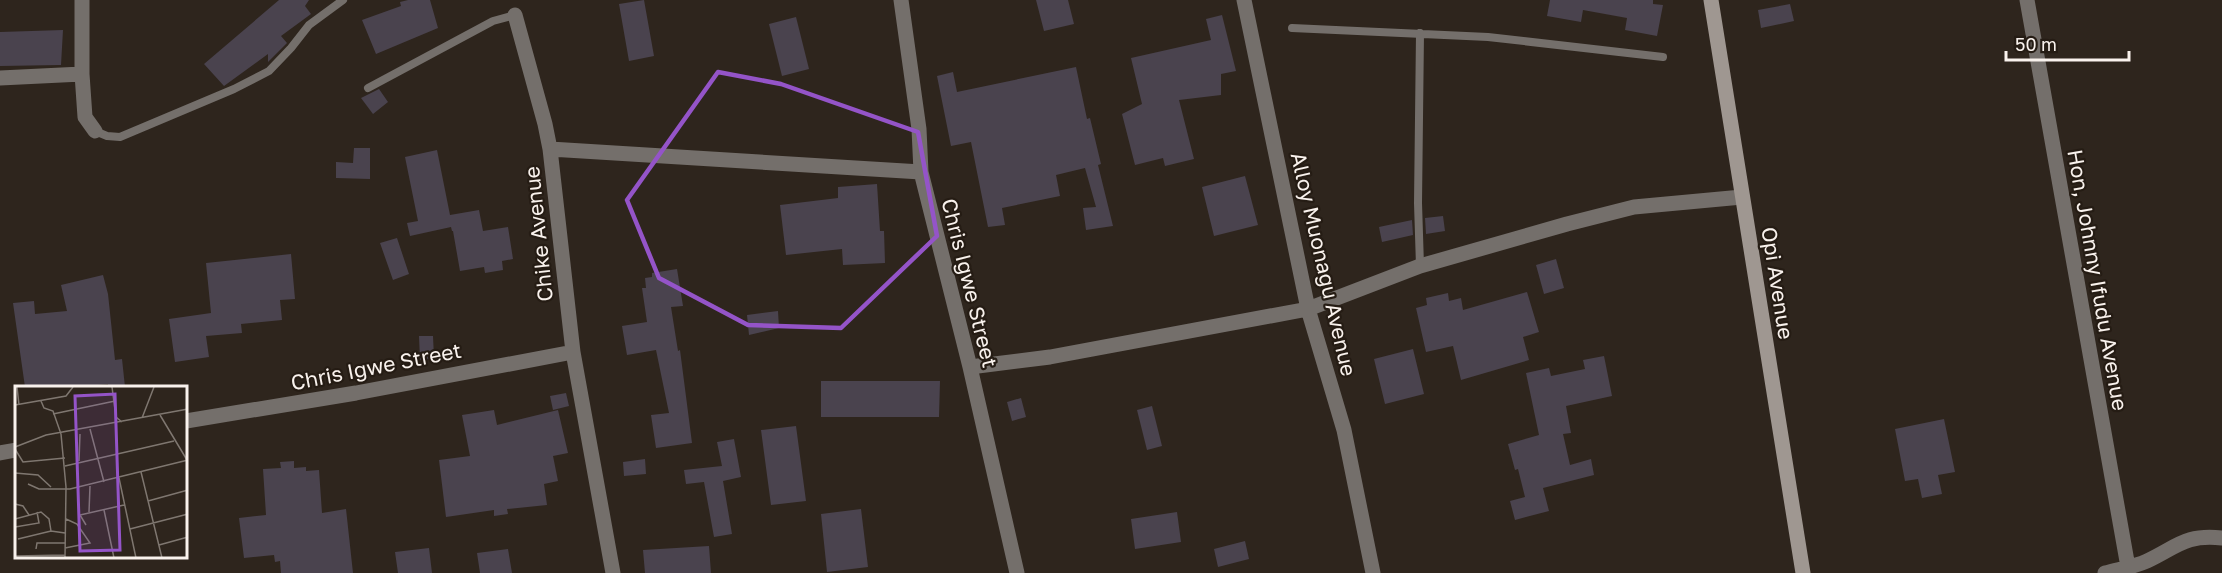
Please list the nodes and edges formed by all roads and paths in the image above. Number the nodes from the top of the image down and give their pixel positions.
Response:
1 (82, 0) edge
2 (343, 0) edge
3 (901, 0) edge
4 (1244, 0) edge
5 (1711, 0) edge
6 (2027, 0) edge
7 (515, 15) joint
8 (1292, 28) dead end
9 (1420, 33) junction
10 (1663, 57) dead end
11 (82, 74) junction
12 (0, 78) edge
13 (368, 87) dead end
14 (95, 131) joint
15 (550, 149) junction
16 (921, 172) junction
17 (1742, 197) junction
18 (1420, 266) junction
19 (1308, 309) junction
20 (573, 352) junction
21 (970, 367) junction
22 (188, 422) edge
23 (15, 450) edge
24 (0, 453) edge
25 (2222, 538) edge
26 (2128, 567) junction
27 (613, 573) edge
28 (1017, 573) edge
29 (1373, 573) edge
30 (1803, 573) edge
31 (2105, 573) edge

1 - 11 street
2 - 14 lane
3 - 16 street, Chris Igwe Street
4 - 19 street, Alloy Muonagu Avenue
5 - 17 street, Opi Avenue
6 - 26 street, Hon, Johnny Ifudu Avenue
7 - 13 lane
7 - 15 street
8 - 9 lane
9 - 10 lane
9 - 18 lane
11 - 12 street
11 - 14 street
15 - 16 street, Chike Avenue
15 - 20 street, Chike Avenue
16 - 21 street, Chris Igwe Street
17 - 18 street
17 - 30 street, Opi Avenue
18 - 19 street
19 - 21 street
19 - 29 street, Alloy Muonagu Avenue
20 - 22 street, Chris Igwe Street
20 - 27 street, Chike Avenue
21 - 28 street, Chris Igwe Street
23 - 24 street
25 - 26 street
26 - 31 street

